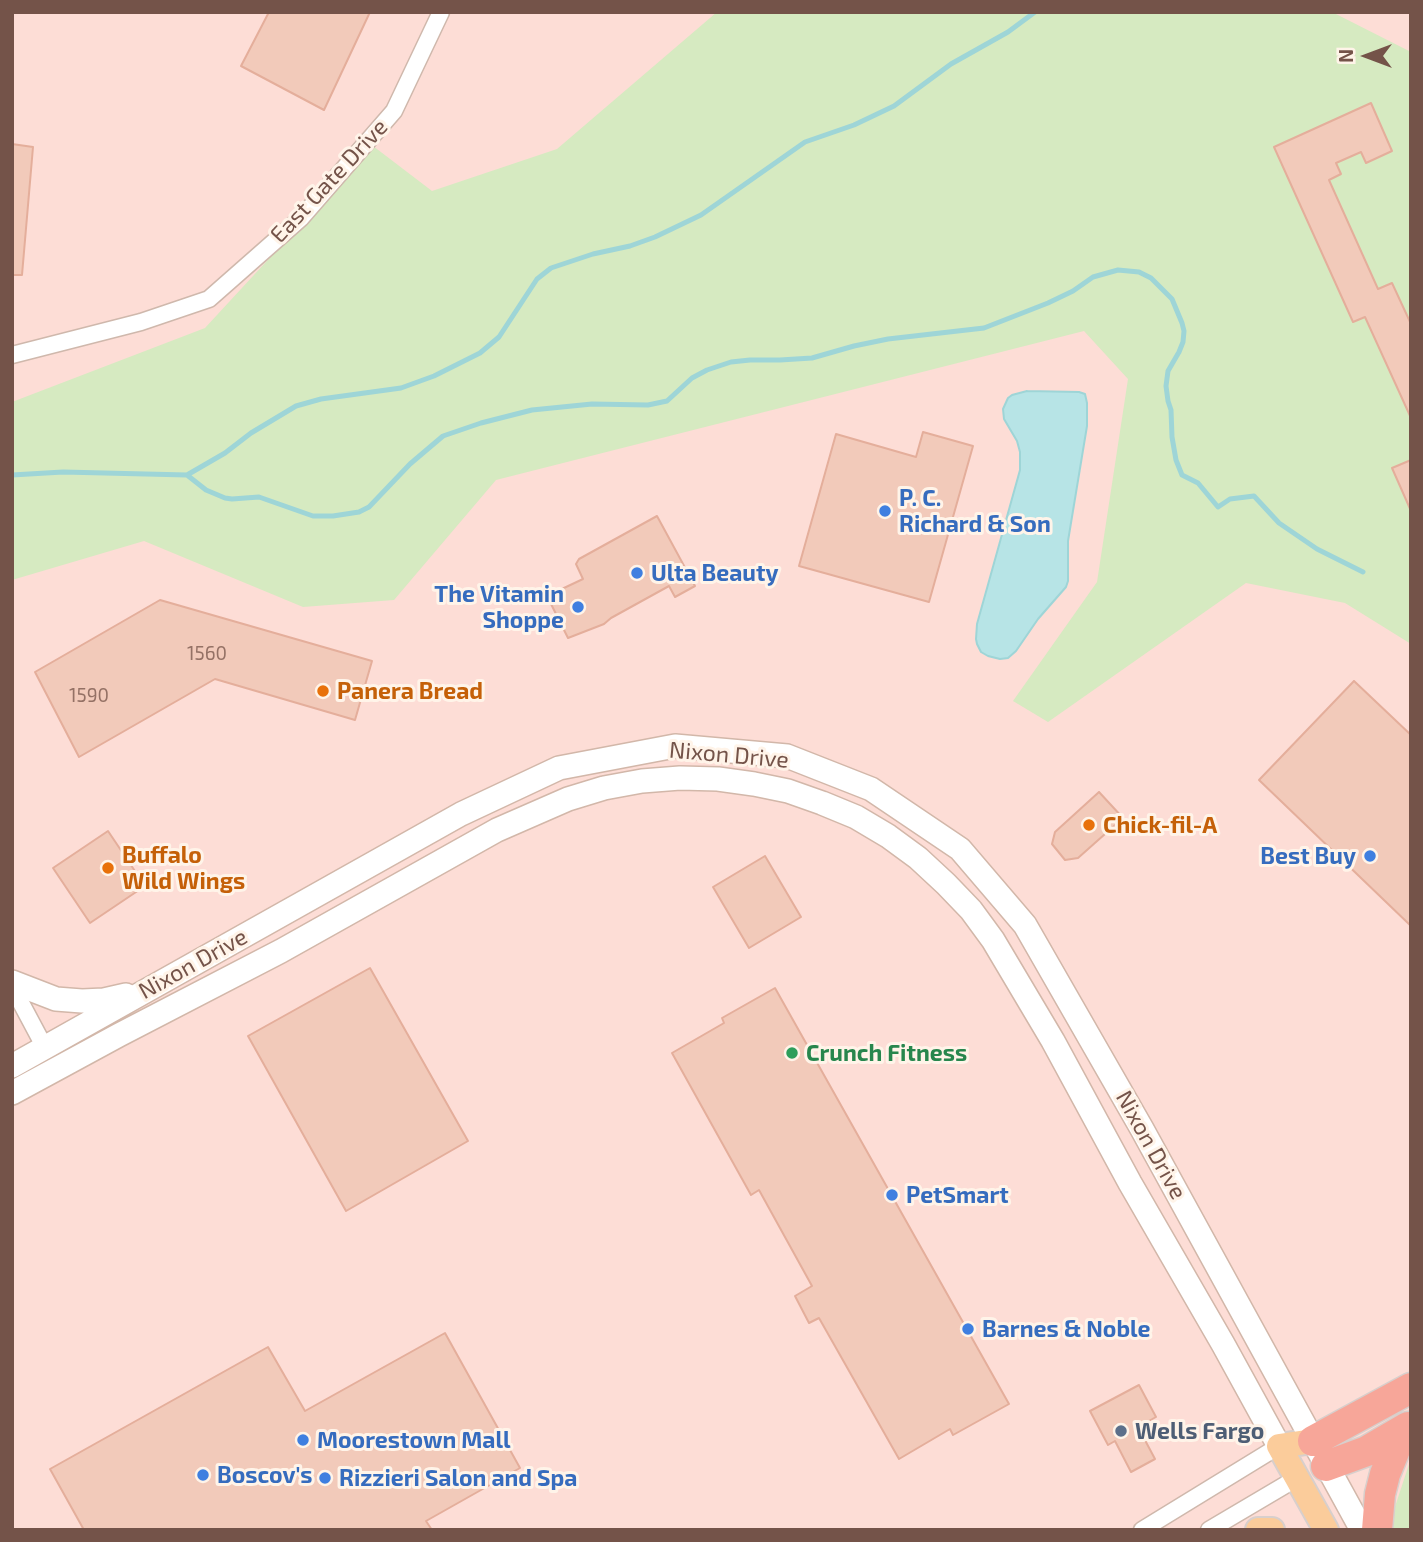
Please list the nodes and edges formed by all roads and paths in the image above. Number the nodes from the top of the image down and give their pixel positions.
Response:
1 (441, 12) edge
2 (12, 355) edge
3 (12, 984) edge
4 (150, 989) junction
5 (44, 1048) junction
6 (63, 1065) junction
7 (12, 1066) edge
8 (41, 1077) junction
9 (12, 1093) edge
10 (1411, 1388) edge
11 (1407, 1428) edge
12 (1279, 1446) junction
13 (1320, 1454) junction
14 (1297, 1478) junction
15 (1142, 1530) edge
16 (1209, 1530) edge
17 (1258, 1530) edge
18 (1272, 1530) edge
19 (1326, 1530) edge
20 (1362, 1530) edge
21 (1377, 1530) edge

1 - 2 street, East Gate Drive
3 - 4 street
3 - 5 street
4 - 5 street, Nixon Drive
4 - 13 street, Nixon Drive
5 - 6 street
5 - 7 street, Nixon Drive
5 - 8 street
6 - 8 street, Nixon Drive
6 - 12 street, Nixon Drive
8 - 9 street, Nixon Drive
10 - 13 highway
11 - 13 highway
11 - 21 highway
12 - 13 main road
12 - 14 main road, Nixon Drive
12 - 15 street
13 - 14 street
13 - 20 street, Nixon Drive
14 - 16 street
14 - 19 main road, Nixon Drive
17 - 18 main road

